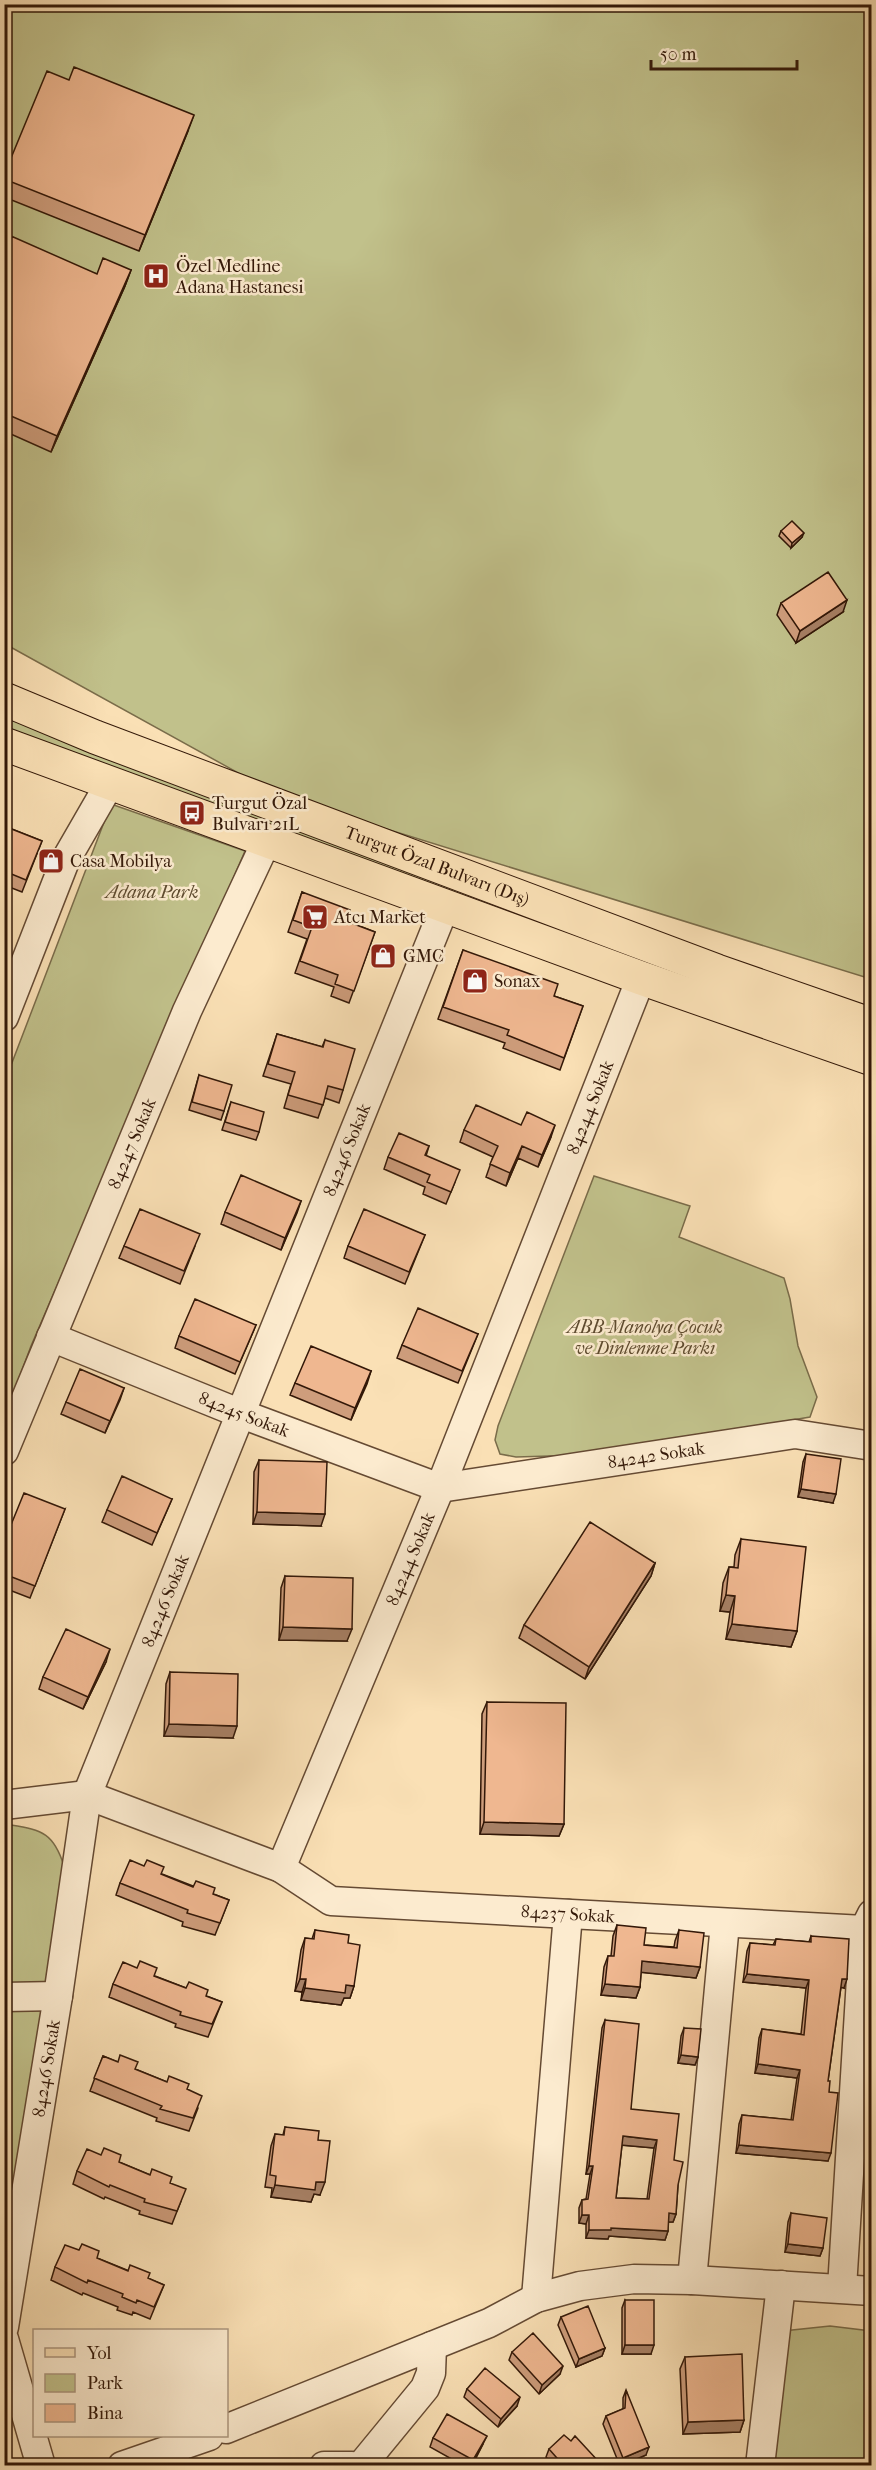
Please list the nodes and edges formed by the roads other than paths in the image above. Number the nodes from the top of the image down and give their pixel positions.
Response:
1 (4, 699) edge
2 (4, 744) edge
3 (110, 783) junction
4 (267, 840) junction
5 (445, 906) junction
6 (641, 978) junction
7 (4, 1017) edge
8 (872, 1025) edge
9 (872, 1059) edge
10 (51, 1337) junction
11 (239, 1413) junction
12 (872, 1446) edge
13 (4, 1452) edge
14 (440, 1488) junction
15 (87, 1795) junction
16 (4, 1805) edge
17 (281, 1868) junction
18 (568, 1914) junction
19 (868, 1922) edge
20 (725, 1923) junction
21 (58, 1996) junction
22 (4, 1997) edge
23 (692, 2280) junction
24 (781, 2285) junction
25 (842, 2288) junction
26 (872, 2291) edge
27 (536, 2298) junction
28 (4, 2327) edge
29 (4, 2339) edge
30 (432, 2346) junction
31 (228, 2427) edge
32 (206, 2437) edge
33 (41, 2466) edge
34 (122, 2466) edge
35 (324, 2466) edge
36 (352, 2466) edge
37 (361, 2466) edge
38 (760, 2466) edge

1 - 8 main road, Turgut Özal Bulvarı (Dış)
2 - 3 main road, Turgut Özal Bulvarı (Dış)
3 - 4 main road, Turgut Özal Bulvarı (Dış)
3 - 7 street
4 - 5 main road, Turgut Özal Bulvarı (Dış)
4 - 10 street, 84247 Sokak
5 - 6 main road, Turgut Özal Bulvarı (Dış)
5 - 11 street, 84246 Sokak
6 - 9 main road, Turgut Özal Bulvarı (Dış)
6 - 14 street, 84244 Sokak
10 - 11 street, 84245 Sokak
10 - 13 street, 84247 Sokak
11 - 14 street, 84245 Sokak
11 - 15 street, 84246 Sokak
12 - 14 street, 84242 Sokak
14 - 17 street, 84244 Sokak
15 - 16 street
15 - 17 street
15 - 21 street, 84246 Sokak
17 - 18 street, 84237 Sokak
18 - 20 street, 84237 Sokak
18 - 27 street
19 - 20 street, 84237 Sokak
19 - 25 street
20 - 23 street
21 - 22 street
21 - 28 street, 84246 Sokak
23 - 24 street
23 - 27 street
24 - 25 street
24 - 38 street
25 - 26 street
27 - 30 street
29 - 33 street
30 - 31 street
30 - 37 street
32 - 34 street
35 - 36 street

